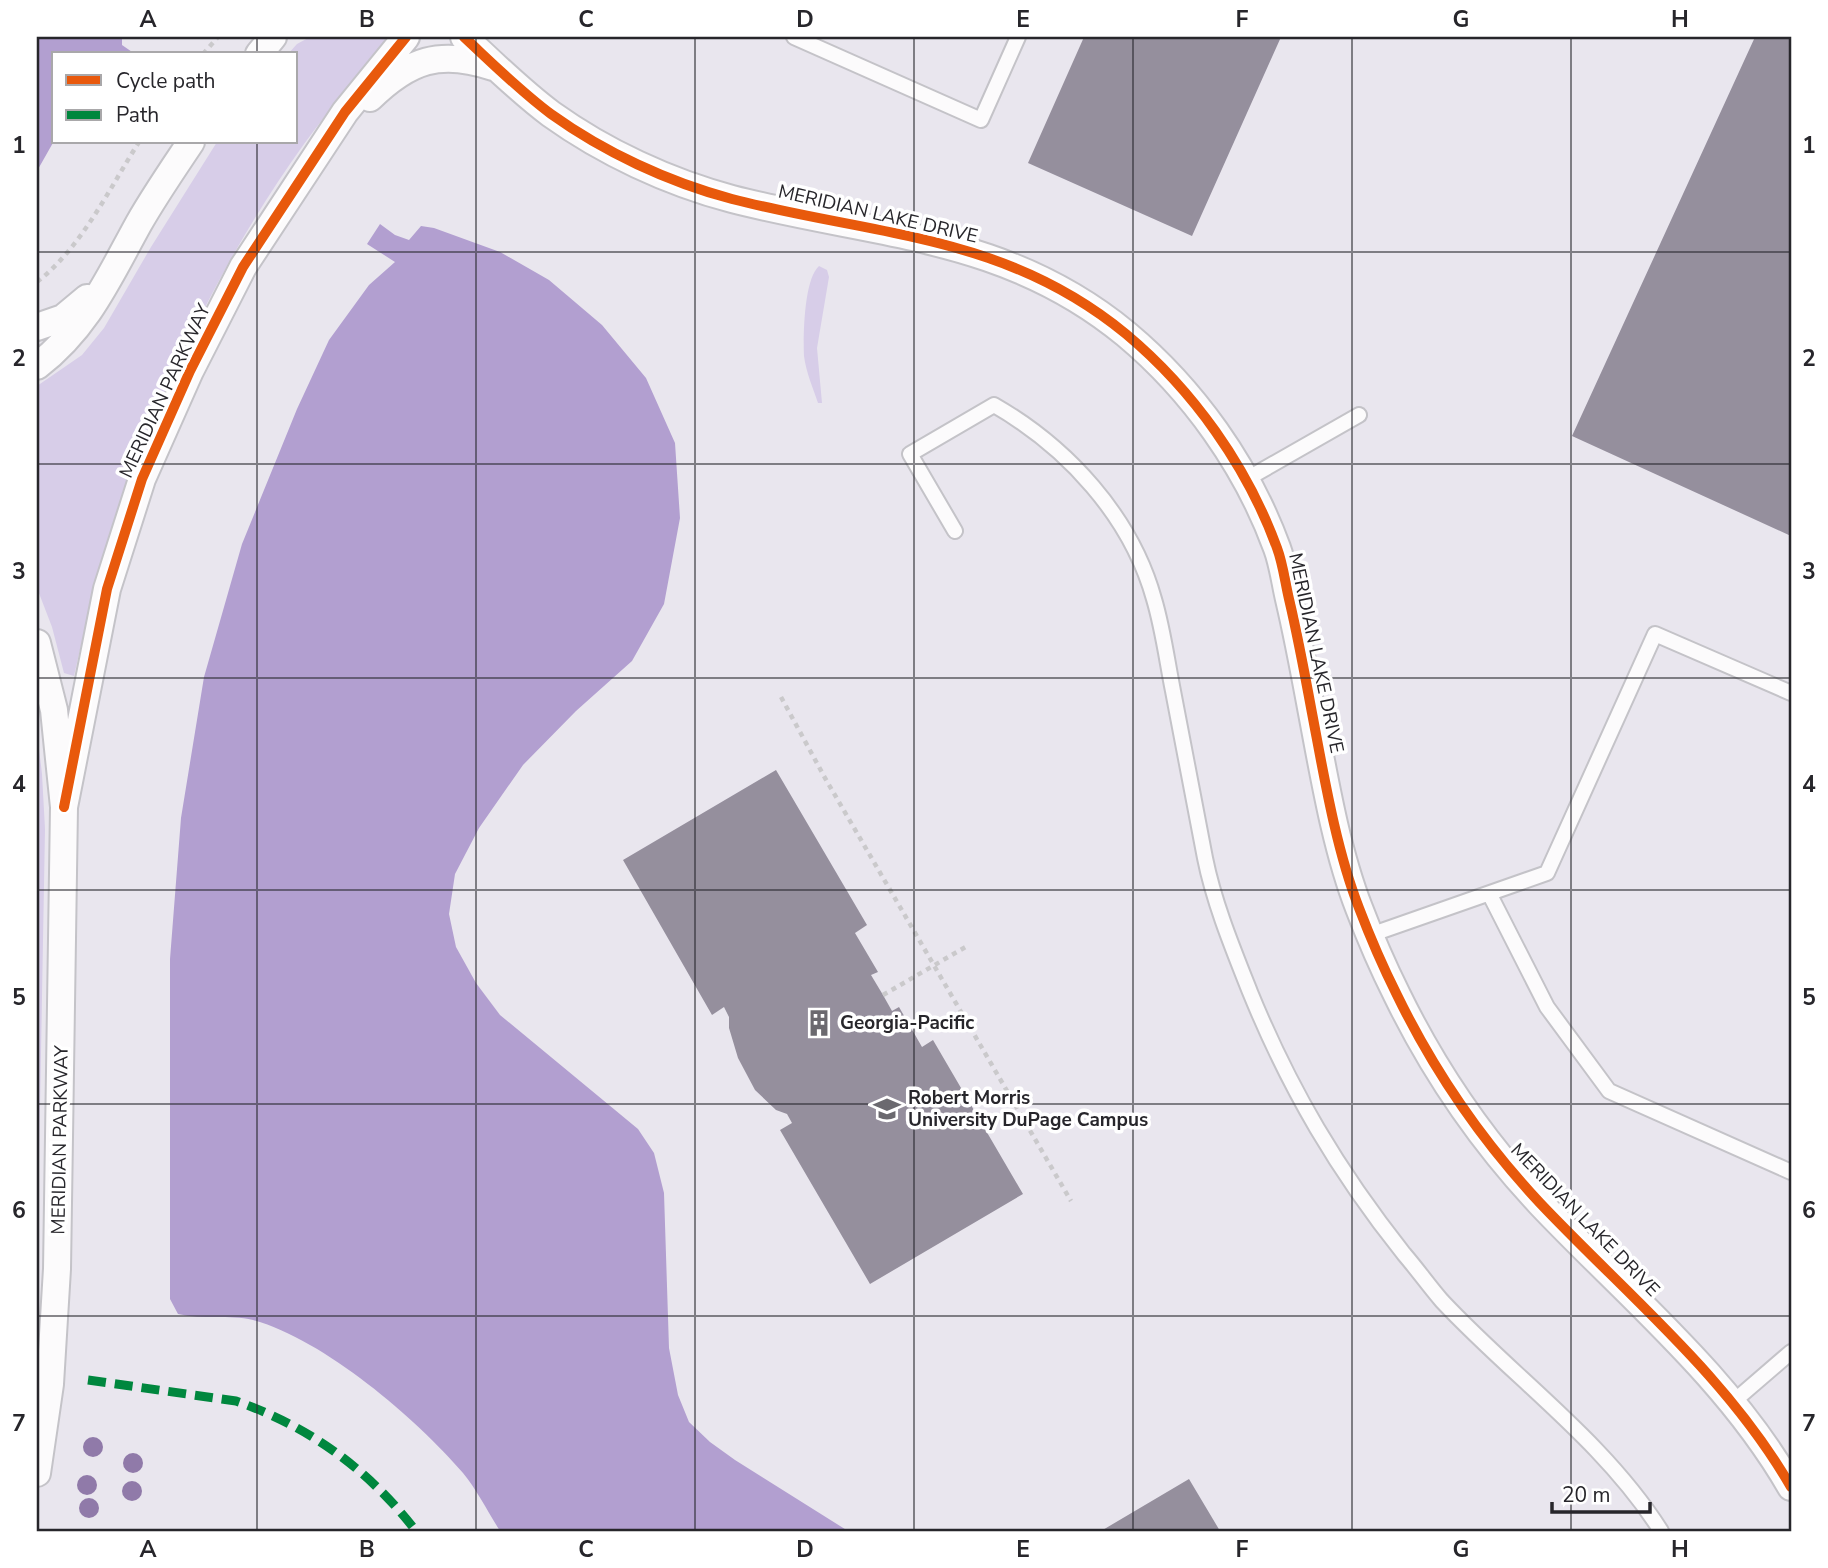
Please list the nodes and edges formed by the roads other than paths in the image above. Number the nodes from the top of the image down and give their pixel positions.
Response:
1 (273, 37) edge
2 (406, 37) edge
3 (464, 37) edge
4 (494, 37) edge
5 (794, 37) edge
6 (1018, 37) edge
7 (261, 52) edge
8 (498, 69) junction
9 (190, 144) edge
10 (317, 156) junction
11 (110, 279) junction
12 (37, 327) edge
13 (37, 366) edge
14 (1359, 415) dead end
15 (1245, 480) junction
16 (955, 531) dead end
17 (37, 643) edge
18 (1791, 693) edge
19 (64, 807) junction
20 (1490, 895) junction
21 (1370, 935) junction
22 (1791, 1172) edge
23 (1791, 1352) edge
24 (1733, 1402) junction
25 (37, 1473) edge
26 (1791, 1487) edge
27 (1661, 1531) edge

1 - 7 street
2 - 10 street, MERIDIAN PARKWAY
3 - 8 street, MERIDIAN LAKE DRIVE
4 - 8 street
5 - 6 lane
8 - 10 street, MERIDIAN PARKWAY
8 - 15 street, MERIDIAN LAKE DRIVE
9 - 11 street
10 - 19 street, MERIDIAN PARKWAY
11 - 12 street
11 - 13 street
14 - 15 lane
15 - 21 street, MERIDIAN LAKE DRIVE
16 - 27 lane
17 - 19 street, MERIDIAN PARKWAY
18 - 20 lane
19 - 25 street, MERIDIAN PARKWAY
20 - 21 lane
20 - 22 lane
21 - 24 street, MERIDIAN LAKE DRIVE
23 - 24 lane
24 - 26 street, MERIDIAN LAKE DRIVE

